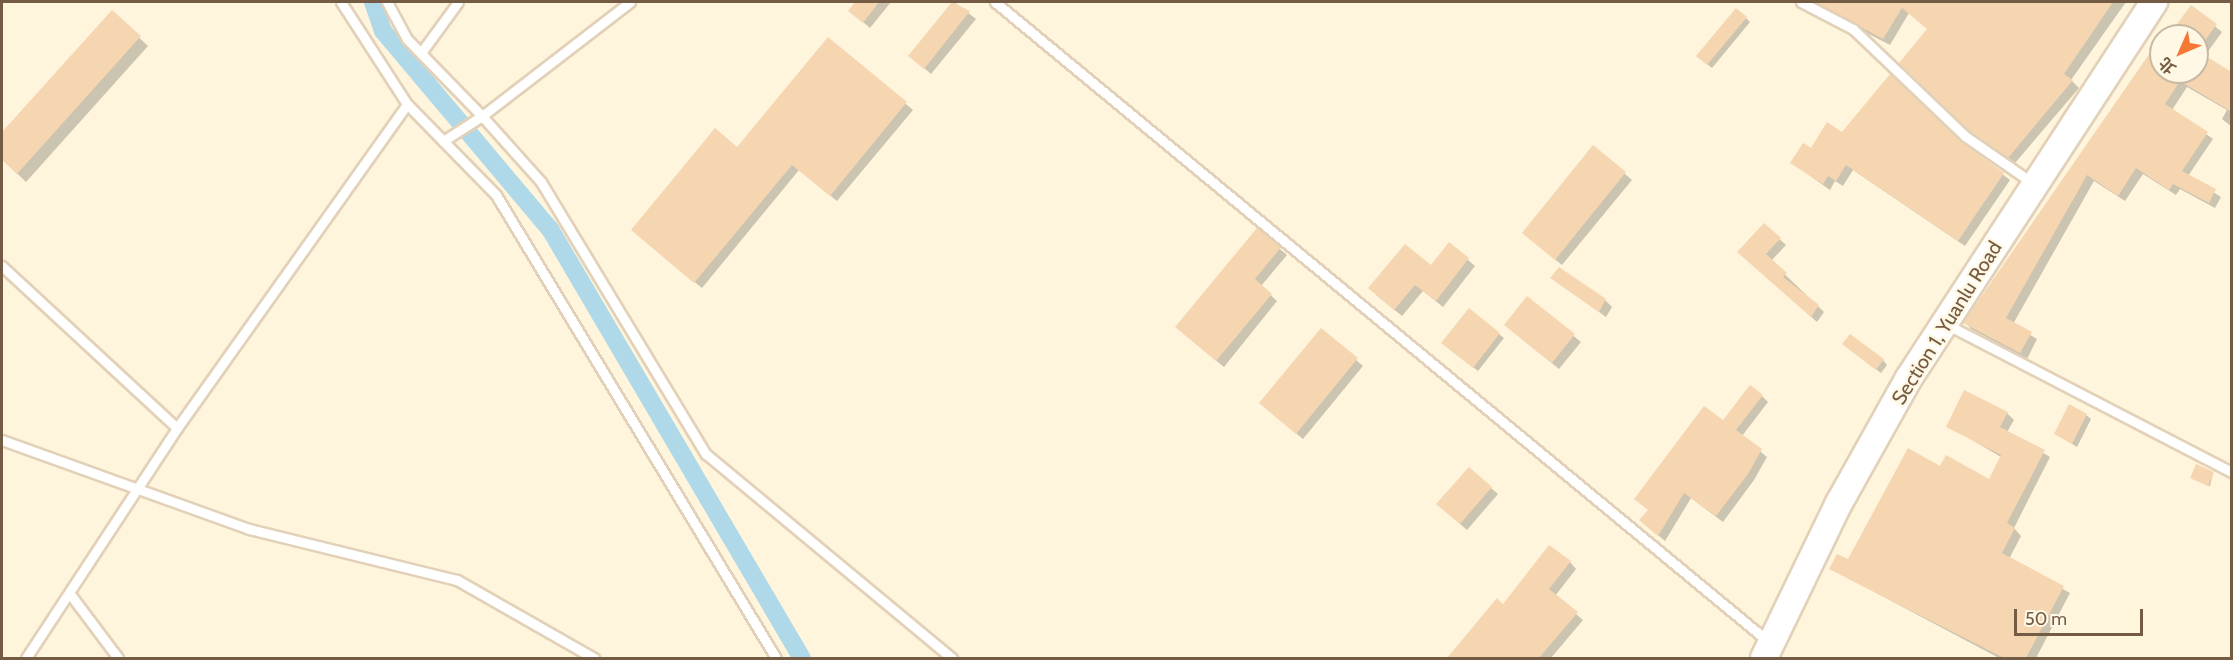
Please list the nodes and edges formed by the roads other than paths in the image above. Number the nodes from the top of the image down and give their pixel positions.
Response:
1 (341, 2) edge
2 (387, 2) edge
3 (458, 2) edge
4 (630, 2) edge
5 (995, 2) edge
6 (1801, 2) edge
7 (2154, 2) edge
8 (423, 50) junction
9 (407, 104) junction
10 (482, 116) junction
11 (444, 141) junction
12 (2035, 184) junction
13 (2, 266) edge
14 (1945, 324) junction
15 (177, 428) junction
16 (2, 440) edge
17 (2232, 472) edge
18 (137, 488) junction
19 (70, 594) junction
20 (1767, 651) edge
21 (26, 658) edge
22 (118, 658) edge
23 (594, 658) edge
24 (776, 658) edge
25 (952, 658) edge

1 - 9 lane
2 - 8 lane
3 - 8 lane
4 - 10 lane
5 - 20 lane
6 - 12 lane
7 - 12 main road, Section 1, Yuanlu Road
8 - 10 lane
9 - 11 lane
9 - 15 lane
10 - 11 lane
10 - 25 lane
11 - 24 lane
12 - 14 main road, Section 1, Yuanlu Road
13 - 15 lane
14 - 17 lane
14 - 20 main road, Section 1, Yuanlu Road
15 - 18 lane
16 - 18 lane
18 - 19 lane
18 - 23 lane
19 - 21 lane
19 - 22 lane

